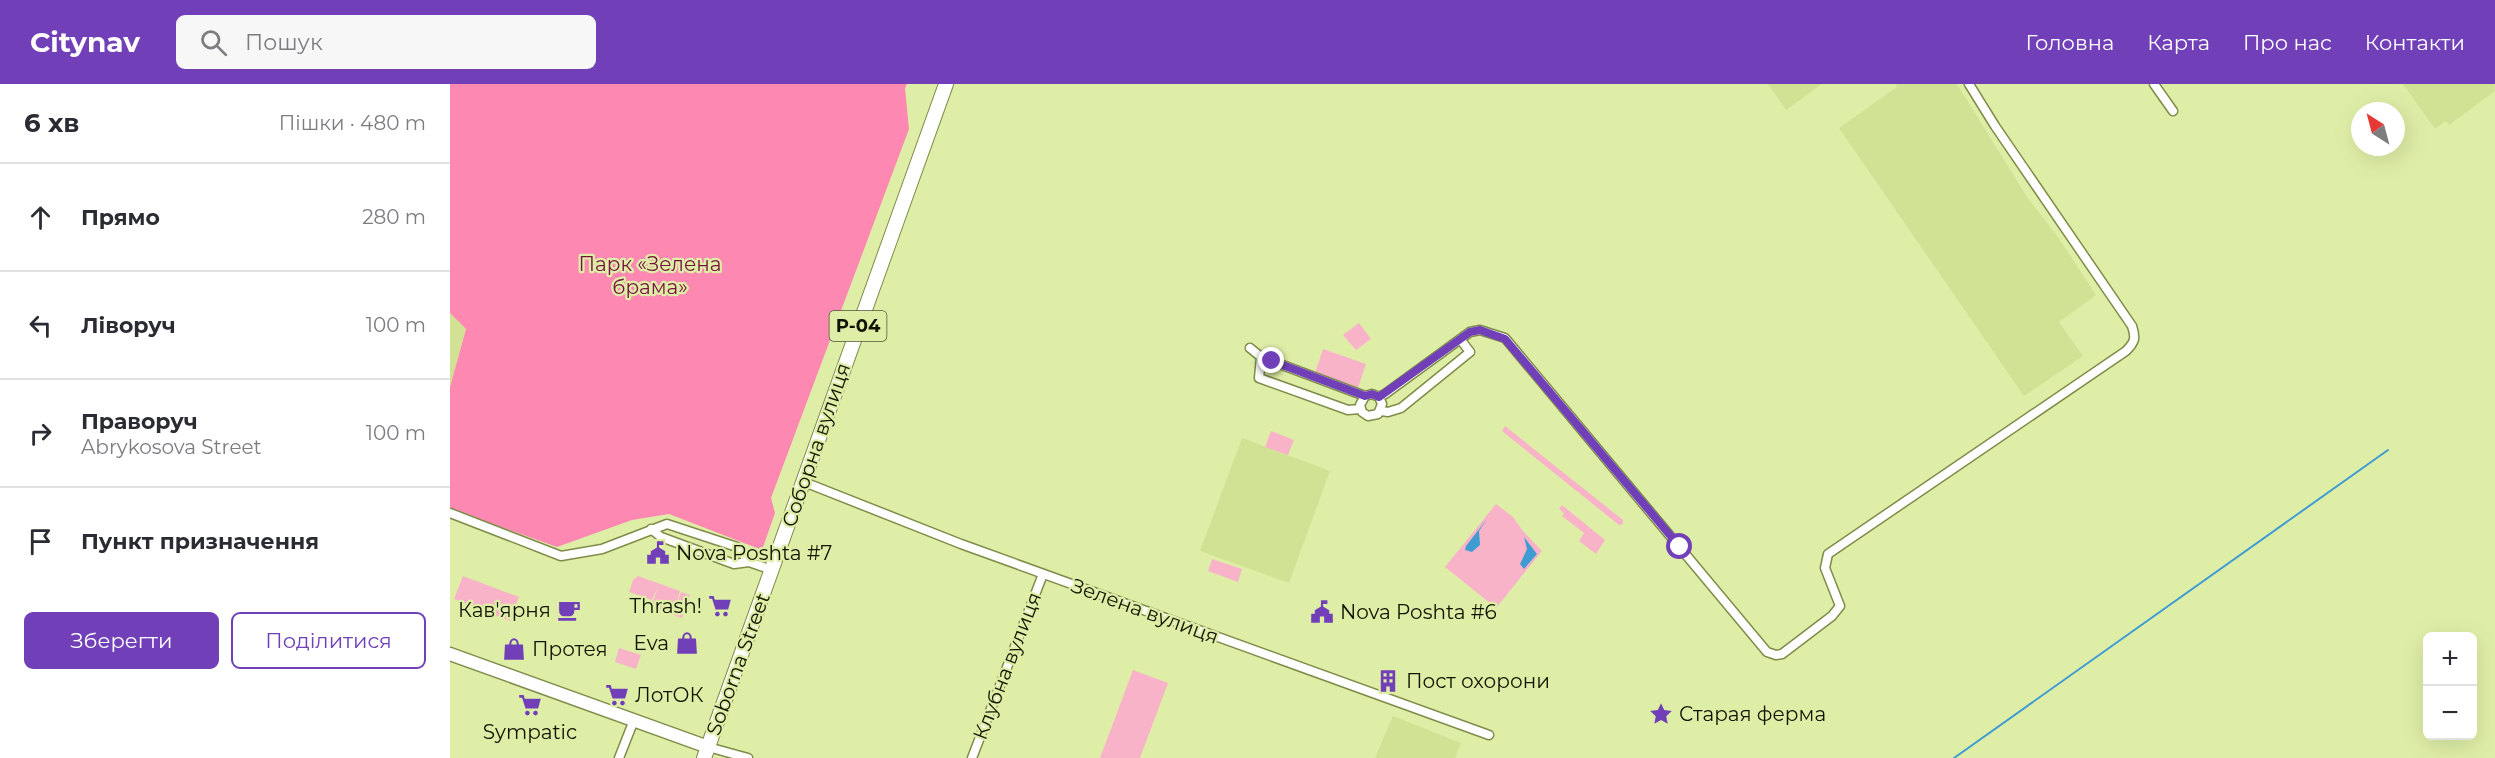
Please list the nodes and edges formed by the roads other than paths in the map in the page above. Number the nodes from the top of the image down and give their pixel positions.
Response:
1 (946, 84) edge
2 (1969, 84) edge
3 (2154, 84) edge
4 (2173, 111) dead end
5 (1460, 339) junction
6 (1250, 348) dead end
7 (1261, 357) junction
8 (1365, 396) junction
9 (1379, 397) junction
10 (1360, 408) junction
11 (1381, 411) junction
12 (804, 482) junction
13 (450, 513) edge
14 (651, 529) junction
15 (749, 562) junction
16 (772, 570) junction
17 (1043, 574) junction
18 (450, 654) edge
19 (634, 720) junction
20 (1489, 735) dead end
21 (706, 752) edge
22 (619, 758) edge
23 (748, 758) edge
24 (972, 758) edge

1 - 12 main road, Соборна вулиця / Р-04
2 - 5 street
3 - 4 street
5 - 9 street
5 - 11 street
6 - 7 street
7 - 8 street
7 - 10 street
8 - 9 street
8 - 10 street
9 - 11 street
10 - 11 street
12 - 16 main road, Соборна вулиця / Р-04
12 - 17 street, Зелена вулиця
13 - 14 street
14 - 15 street
14 - 15 street
15 - 16 street
16 - 21 main road, Soborna Street / Р-04
17 - 20 street, Зелена вулиця
17 - 24 street, Клубна вулиця
18 - 19 main road
19 - 21 main road
19 - 22 street
21 - 23 street

